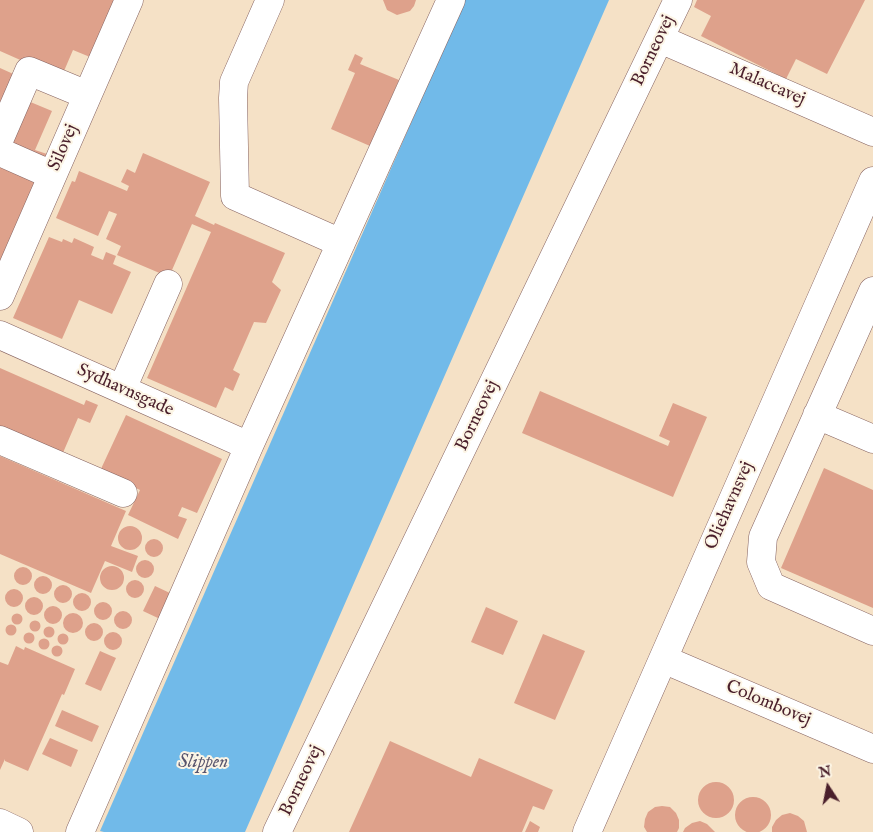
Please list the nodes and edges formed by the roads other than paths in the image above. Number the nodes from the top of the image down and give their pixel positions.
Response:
1 (129, 0) edge
2 (270, 0) edge
3 (451, 0) edge
4 (678, 0) edge
5 (660, 39) junction
6 (87, 95) junction
7 (873, 132) edge
8 (0, 138) edge
9 (0, 152) edge
10 (52, 174) junction
11 (873, 181) edge
12 (341, 243) junction
13 (168, 284) dead end
14 (873, 291) edge
15 (0, 296) edge
16 (0, 335) edge
17 (122, 389) junction
18 (817, 415) junction
19 (873, 439) edge
20 (0, 440) edge
21 (249, 446) junction
22 (123, 493) dead end
23 (873, 631) edge
24 (663, 659) junction
25 (873, 749) edge
26 (0, 823) edge
27 (19, 832) edge
28 (80, 832) edge
29 (277, 832) edge
30 (587, 832) edge

1 - 6 street, Silovej
2 - 12 street
3 - 12 street
4 - 5 street, Borneovej
5 - 7 street, Malaccavej
5 - 29 street, Borneovej
6 - 8 street
6 - 10 street, Silovej
9 - 10 street
10 - 15 street, Silovej
11 - 24 street, Oliehavnsvej
12 - 21 street
13 - 17 street
14 - 18 street
16 - 17 street, Sydhavnsgade
17 - 21 street, Sydhavnsgade
18 - 19 street
18 - 23 street
20 - 22 street
21 - 28 street
24 - 25 street, Colombovej
24 - 30 street, Oliehavnsvej
26 - 27 street

